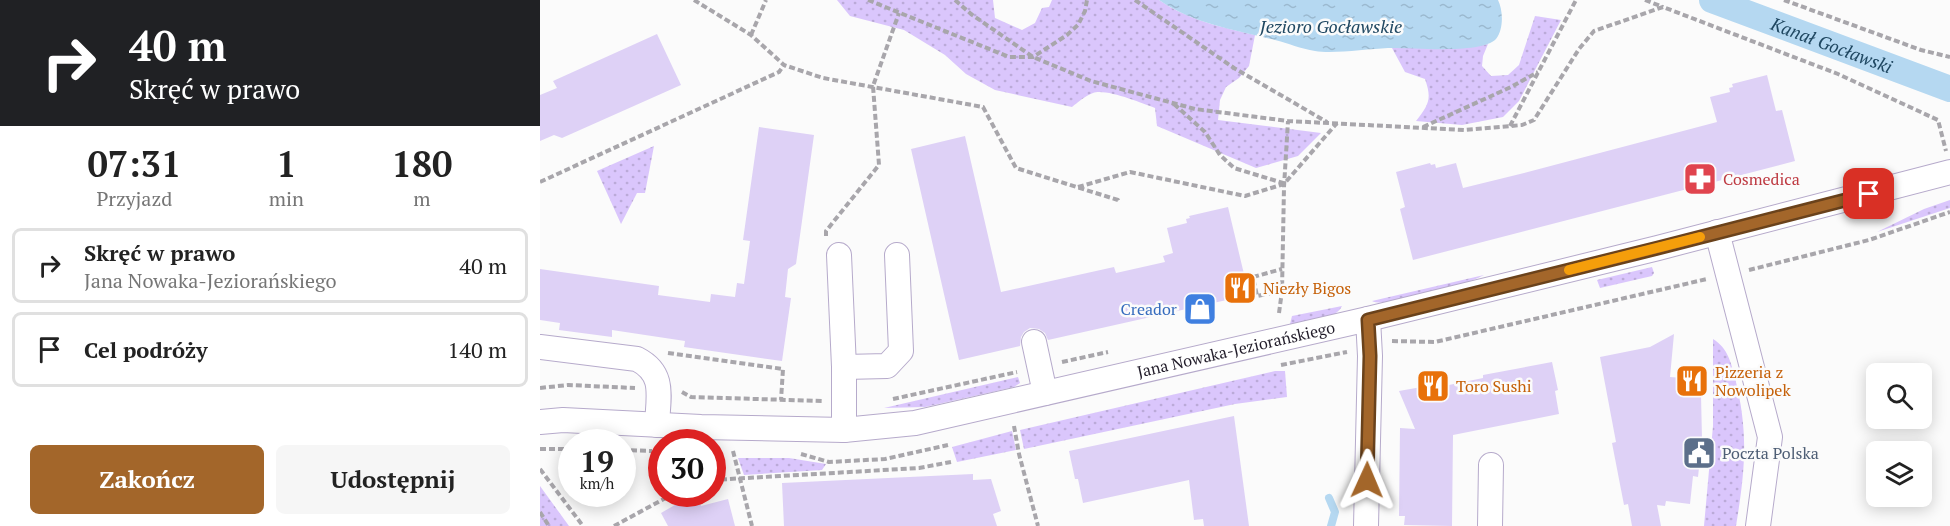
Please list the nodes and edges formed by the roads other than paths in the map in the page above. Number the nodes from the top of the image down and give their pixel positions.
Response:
1 (1948, 161) edge
2 (1717, 232) junction
3 (833, 249) road end
4 (897, 255) dead end
5 (1368, 320) junction
6 (1034, 342) dead end
7 (540, 347) edge
8 (844, 367) junction
9 (1045, 393) junction
10 (540, 422) edge
11 (657, 425) junction
12 (844, 430) junction
13 (1491, 465) dead end
14 (1366, 526) edge
15 (1490, 526) edge
16 (1758, 526) edge

1 - 2 street, Jana Nowaka-Jeziorańskiego
2 - 5 street, Jana Nowaka-Jeziorańskiego
2 - 16 street
3 - 8 street
4 - 8 street
5 - 9 street, Jana Nowaka-Jeziorańskiego
5 - 14 street
6 - 9 street
7 - 11 street
8 - 12 street
9 - 12 street, Jana Nowaka-Jeziorańskiego
10 - 11 street, Jana Nowaka-Jeziorańskiego
11 - 12 street, Jana Nowaka-Jeziorańskiego
13 - 15 street

